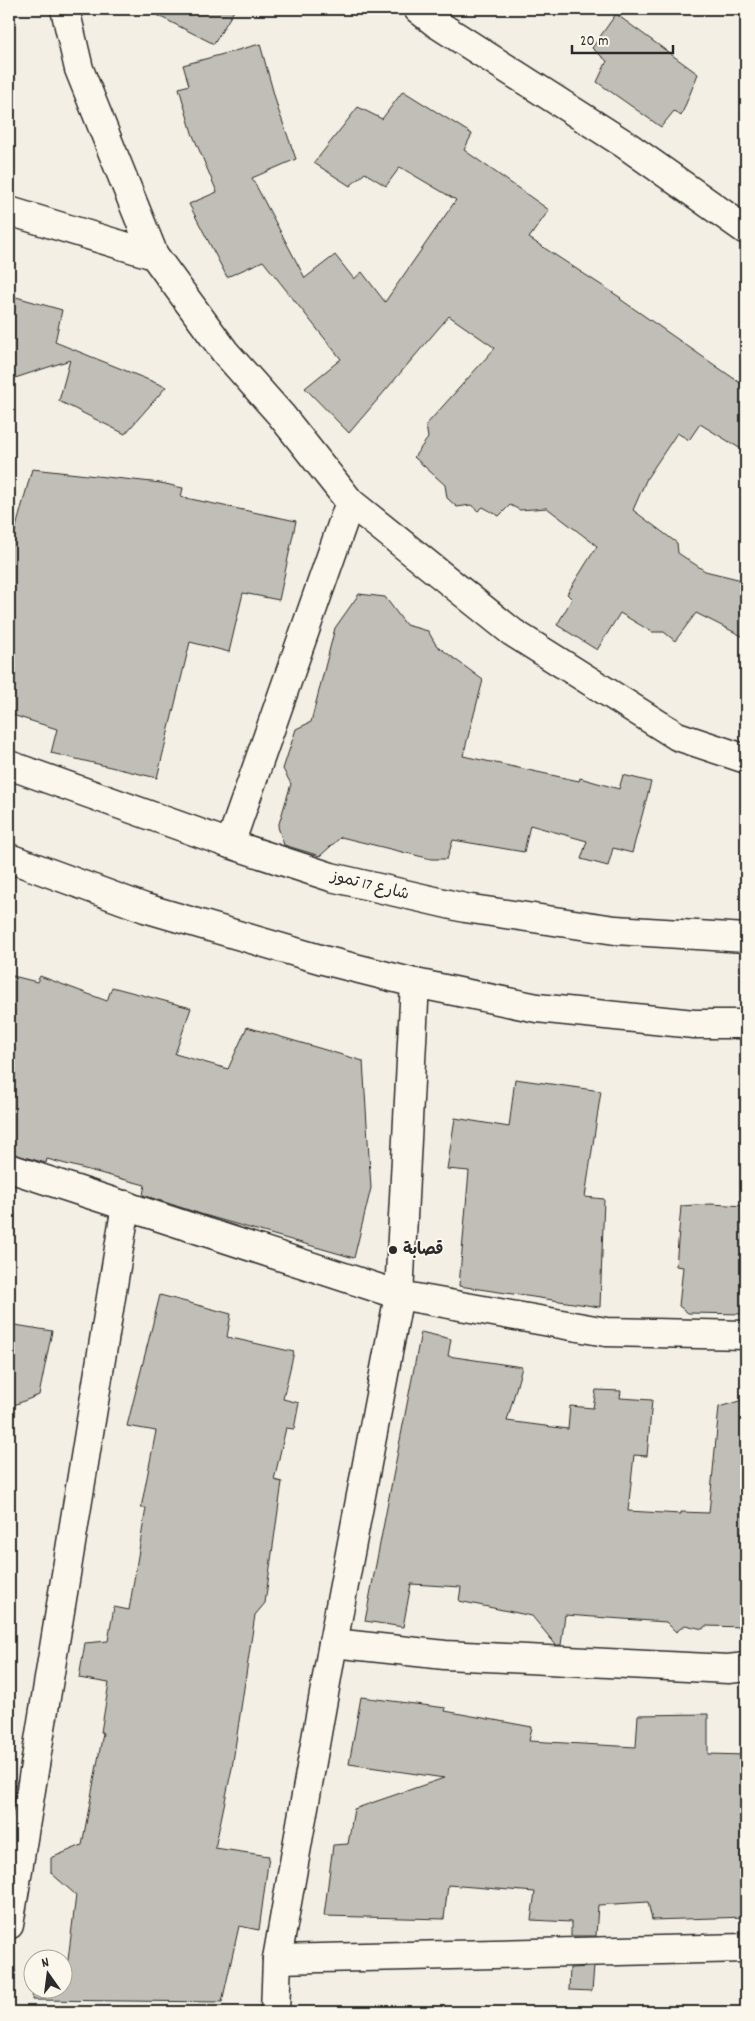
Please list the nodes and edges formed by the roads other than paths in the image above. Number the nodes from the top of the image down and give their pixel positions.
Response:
1 (65, 9) edge
2 (418, 9) edge
3 (9, 210) edge
4 (746, 230) edge
5 (154, 255) junction
6 (350, 502) junction
7 (746, 759) edge
8 (9, 765) edge
9 (230, 844) junction
10 (9, 858) edge
11 (746, 938) edge
12 (415, 983) junction
13 (746, 1024) edge
14 (9, 1168) edge
15 (126, 1205) junction
16 (399, 1295) junction
17 (746, 1335) edge
18 (333, 1643) junction
19 (746, 1667) edge
20 (9, 1925) edge
21 (746, 1948) edge
22 (277, 1959) junction
23 (275, 2012) edge

1 - 5 street
2 - 4 street
3 - 5 street
5 - 6 street
6 - 7 street
6 - 9 street
8 - 9 street, شارع 17 تموز
9 - 11 street, شارع 17 تموز
10 - 12 street
12 - 13 street
12 - 16 street
14 - 15 street
15 - 16 street
15 - 20 street
16 - 17 street
16 - 18 street
18 - 19 street
18 - 22 street
21 - 22 street
22 - 23 street

